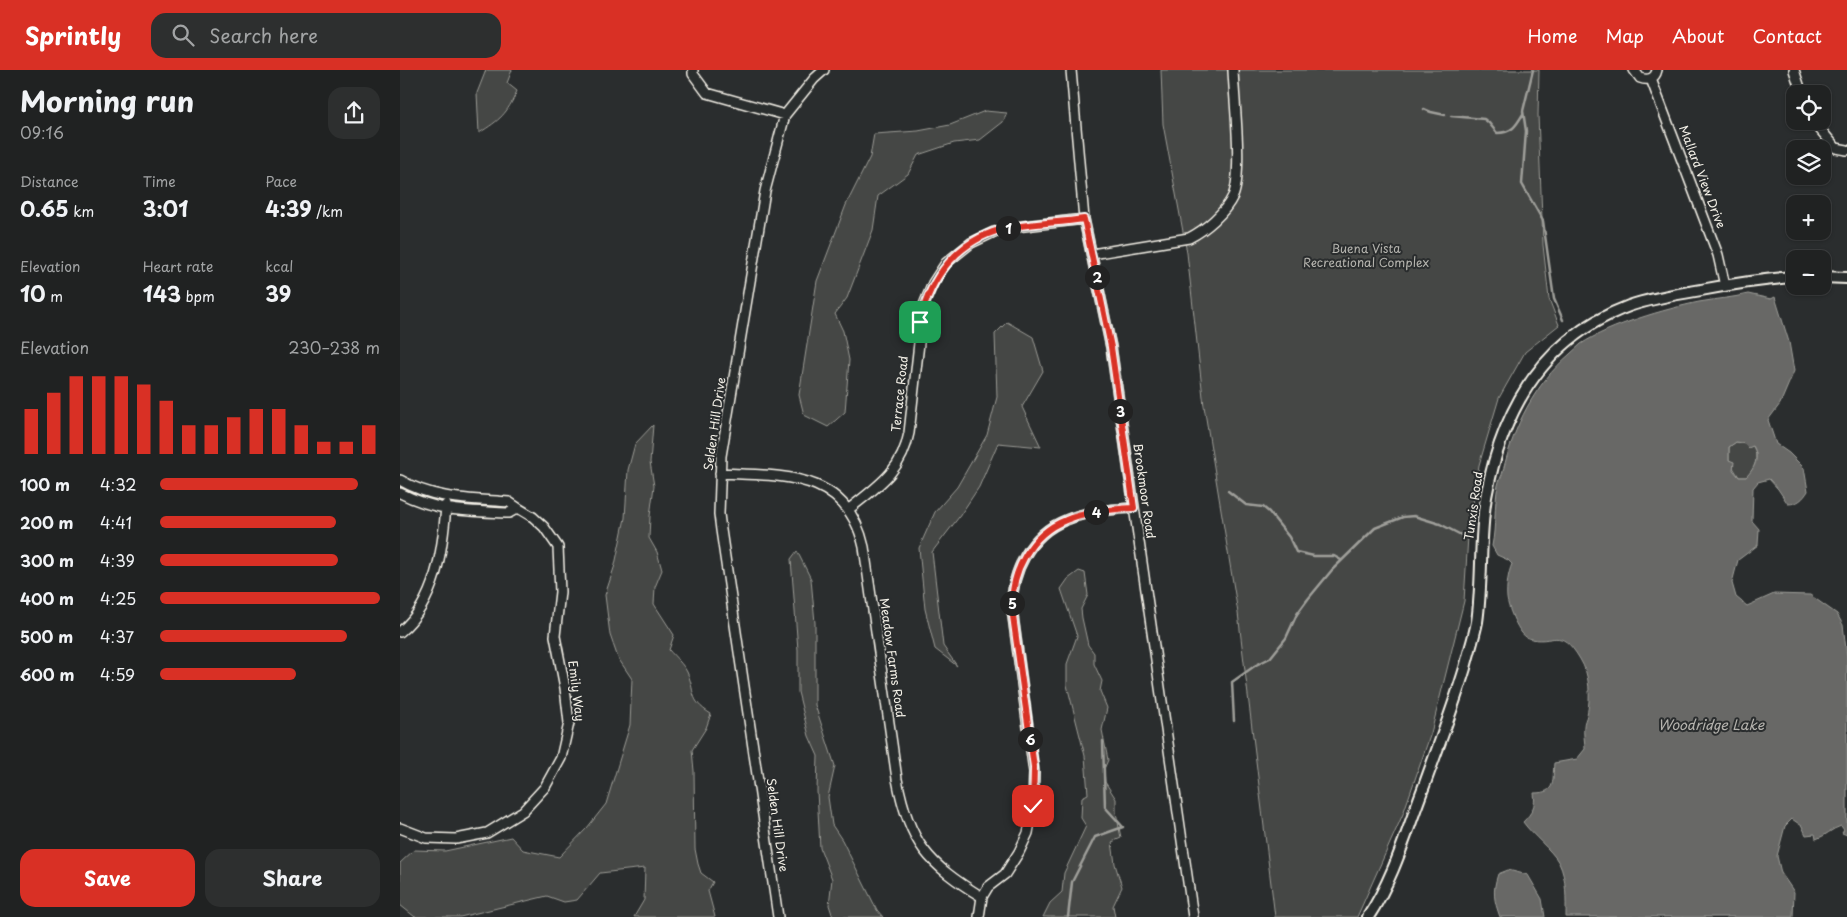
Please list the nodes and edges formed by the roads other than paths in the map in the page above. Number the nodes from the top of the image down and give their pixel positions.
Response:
1 (693, 70) edge
2 (824, 70) edge
3 (1071, 70) edge
4 (1233, 70) edge
5 (1634, 70) edge
6 (1657, 70) edge
7 (1794, 70) edge
8 (1651, 79) junction
9 (1799, 85) edge
10 (785, 115) junction
11 (1821, 130) edge
12 (1847, 150) edge
13 (1084, 219) junction
14 (1092, 254) junction
15 (1831, 277) edge
16 (1786, 278) edge
17 (1847, 278) edge
18 (1725, 286) junction
19 (720, 473) junction
20 (400, 480) edge
21 (400, 493) edge
22 (447, 498) junction
23 (518, 508) junction
24 (1134, 508) junction
25 (849, 509) junction
26 (446, 510) junction
27 (400, 632) edge
28 (400, 828) edge
29 (982, 897) junction
30 (778, 917) edge
31 (979, 917) edge
32 (1193, 917) edge
33 (1368, 917) edge

1 - 10 street
2 - 10 street, Selden Hill Drive
3 - 13 street, Brookmoor Road
4 - 14 street
5 - 8 street
6 - 8 street
7 - 9 street
8 - 18 street, Mallard View Drive
10 - 19 street, Selden Hill Drive
11 - 12 street
13 - 14 street, Brookmoor Road
13 - 25 street, Terrace Road
14 - 24 street, Brookmoor Road
15 - 17 street
16 - 18 street, Tunxis Road
18 - 33 street, Tunxis Road
19 - 25 street, Meadow Farms Road
19 - 30 street, Selden Hill Drive
20 - 22 street, Emily Way
21 - 26 street
22 - 23 street, Emily Way
22 - 26 street
23 - 26 street
23 - 28 street, Emily Way
24 - 29 street
24 - 32 street, Brookmoor Road
25 - 29 street, Meadow Farms Road
26 - 27 street
29 - 31 street

